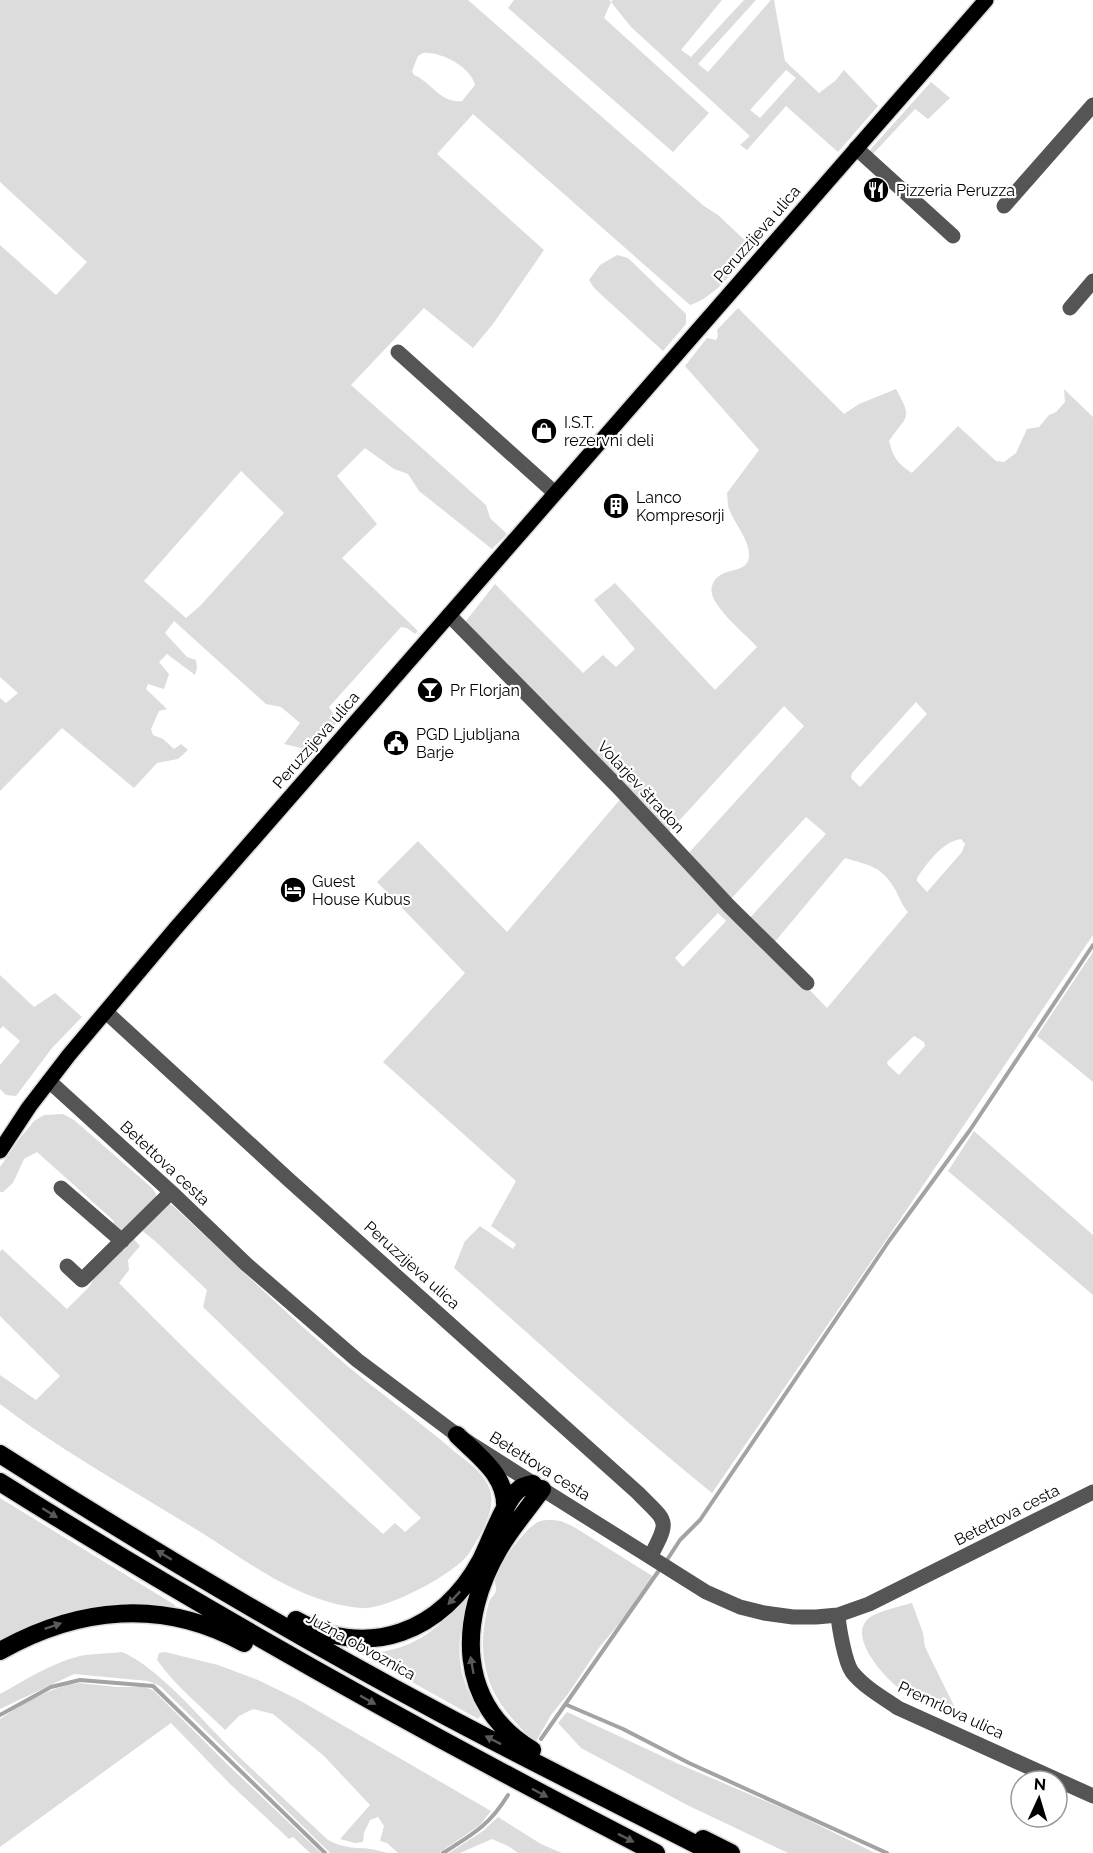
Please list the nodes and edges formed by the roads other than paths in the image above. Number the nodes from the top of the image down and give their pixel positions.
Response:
1 (986, 0) edge
2 (1093, 105) edge
3 (856, 148) junction
4 (1004, 206) dead end
5 (953, 236) dead end
6 (1093, 281) edge
7 (1070, 308) dead end
8 (398, 352) dead end
9 (555, 493) junction
10 (449, 615) junction
11 (807, 983) dead end
12 (106, 1012) junction
13 (49, 1081) junction
14 (0, 1151) edge
15 (61, 1188) dead end
16 (171, 1192) junction
17 (122, 1241) junction
18 (67, 1266) dead end
19 (457, 1435) junction
20 (0, 1454) edge
21 (0, 1482) edge
22 (537, 1486) junction
23 (1093, 1492) edge
24 (505, 1510) junction
25 (659, 1562) junction
26 (215, 1585) junction
27 (838, 1616) junction
28 (0, 1651) edge
29 (317, 1672) junction
30 (1093, 1796) edge
31 (656, 1853) edge
32 (713, 1853) edge
33 (731, 1853) edge

1 - 3 main road, Peruzzijeva ulica
2 - 4 street
3 - 5 street
3 - 9 main road, Peruzzijeva ulica
6 - 7 street
8 - 9 street
9 - 10 main road, Peruzzijeva ulica
10 - 11 street, Volarjev štradon
10 - 12 main road, Peruzzijeva ulica
12 - 13 main road, Peruzzijeva ulica
12 - 25 street, Peruzzijeva ulica
13 - 14 main road, Peruzzijeva ulica
13 - 16 street, Betettova cesta
15 - 17 street
16 - 17 street
16 - 19 street, Betettova cesta
17 - 18 street
19 - 22 street, Betettova cesta
19 - 24 highway
26 -> 20 highway, Južna obvoznica
21 -> 29 highway
22 - 24 highway
22 - 25 street, Betettova cesta
33 -> 22 highway
23 - 27 street, Betettova cesta
24 -> 26 highway
25 - 27 street, Betettova cesta
32 -> 26 highway, Južna obvoznica
27 - 30 street, Premrlova ulica
28 -> 29 highway
29 -> 31 highway

